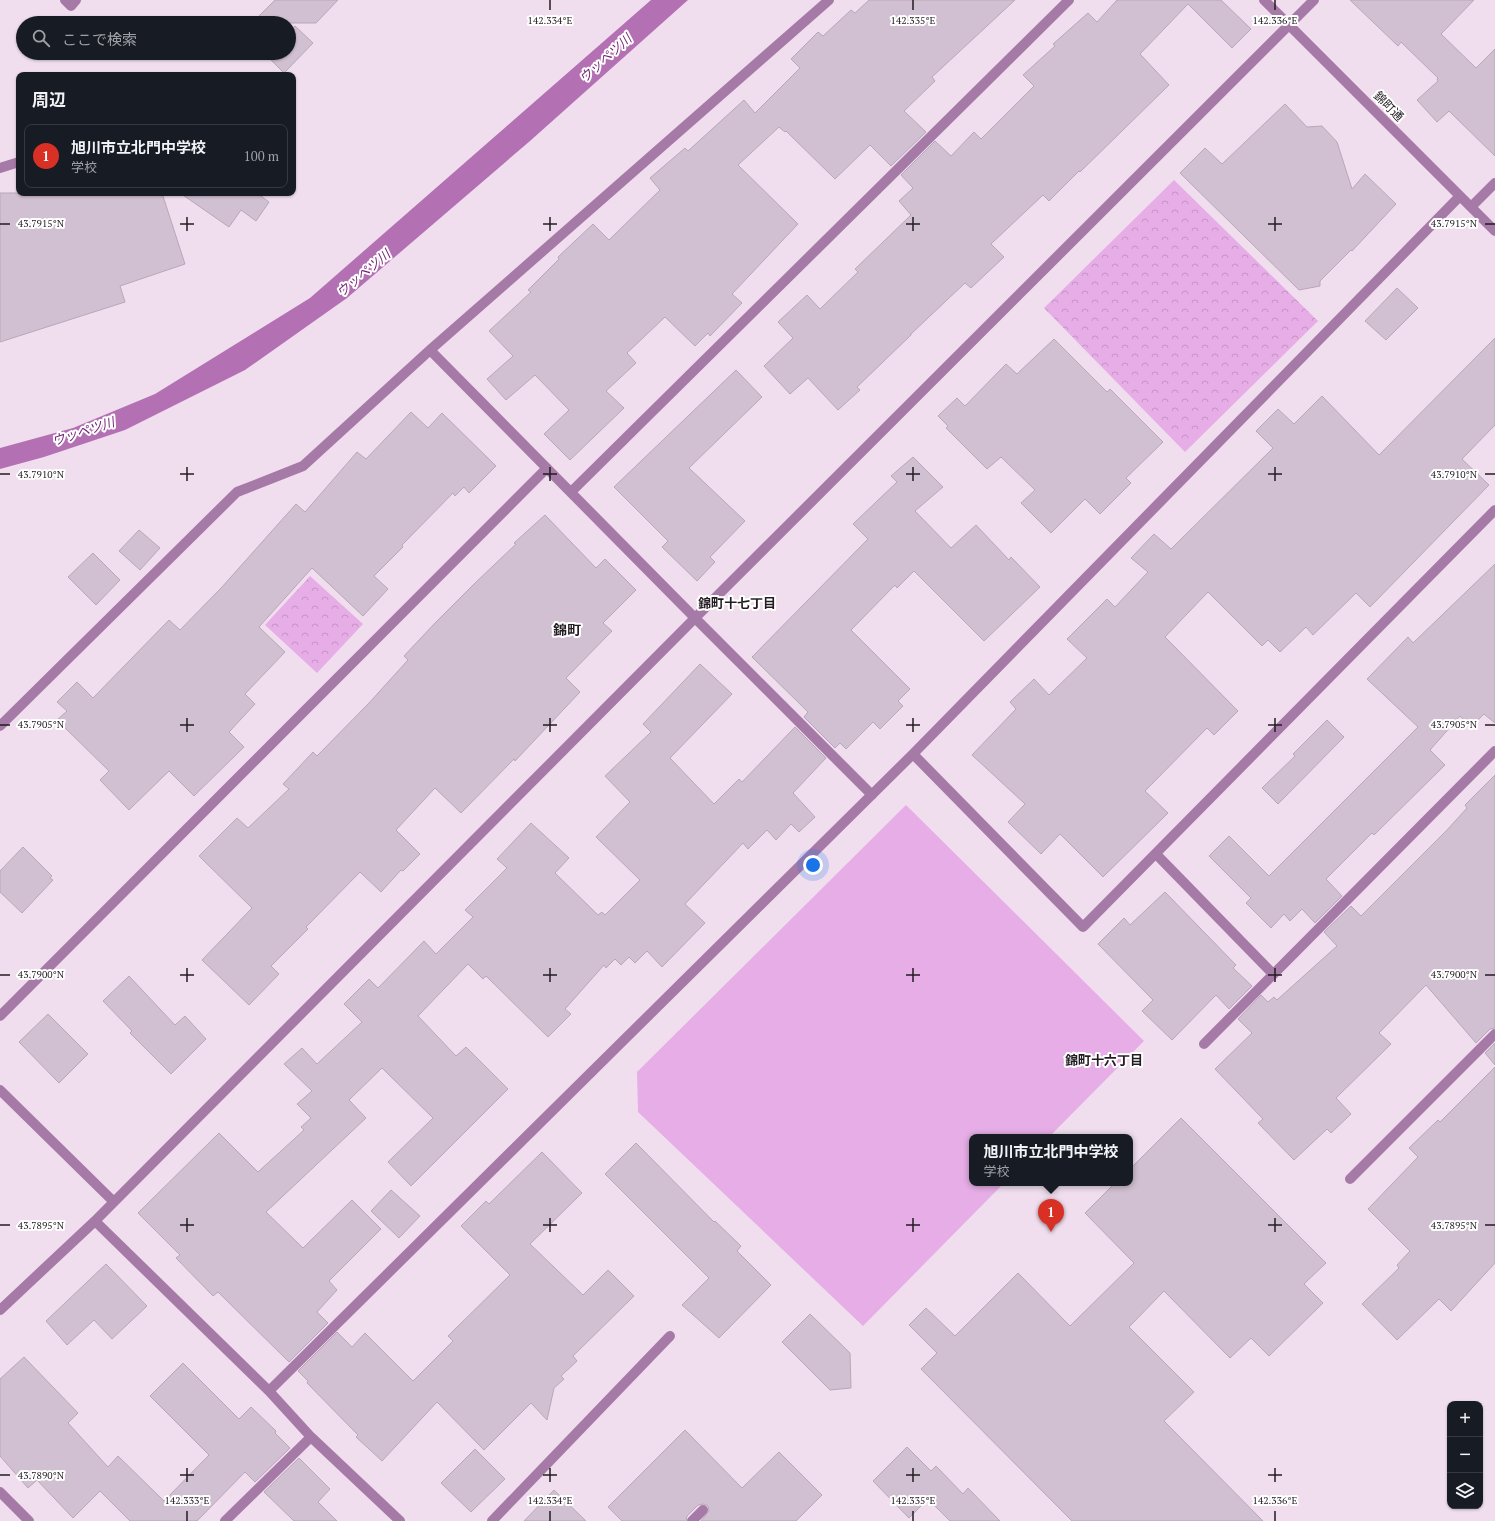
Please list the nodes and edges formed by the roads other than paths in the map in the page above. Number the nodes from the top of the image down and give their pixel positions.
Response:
1 (65, 0) edge
2 (76, 0) edge
3 (829, 0) edge
4 (1069, 0) edge
5 (1264, 0) edge
6 (1314, 0) edge
7 (1289, 25) junction
8 (16, 163) edge
9 (0, 168) edge
10 (1495, 183) edge
11 (1460, 196) junction
12 (1471, 207) junction
13 (1495, 231) edge
14 (430, 350) junction
15 (547, 468) junction
16 (571, 492) junction
17 (1495, 510) edge
18 (695, 618) junction
19 (0, 726) edge
20 (1495, 751) edge
21 (913, 754) junction
22 (872, 795) junction
23 (1156, 854) junction
24 (1273, 974) junction
25 (0, 1016) edge
26 (1495, 1034) edge
27 (1204, 1044) dead end
28 (0, 1090) edge
29 (1350, 1179) dead end
30 (114, 1202) junction
31 (95, 1221) junction
32 (0, 1310) edge
33 (670, 1336) dead end
34 (268, 1391) junction
35 (311, 1437) junction
36 (0, 1492) edge
37 (703, 1510) dead end
38 (29, 1521) edge
39 (225, 1521) edge
40 (400, 1521) edge
41 (492, 1521) edge
42 (692, 1521) edge

1 - 2 street
3 - 14 street
4 - 16 street
5 - 7 street, 錦町通
6 - 7 street
7 - 11 street, 錦町通
7 - 18 street
8 - 9 street
10 - 12 street
11 - 12 street, 錦町通
11 - 21 street
12 - 13 street, 錦町通
14 - 15 street
14 - 19 street
15 - 16 street
15 - 25 street
16 - 18 street
17 - 23 street
18 - 22 street
18 - 30 street
20 - 24 street
21 - 22 street
21 - 23 street
22 - 34 street
23 - 24 street
24 - 27 street
26 - 29 street
28 - 30 street
30 - 31 street
31 - 32 street
31 - 34 street
33 - 41 street
34 - 35 street
35 - 39 street
35 - 40 street
36 - 38 street
37 - 42 street

